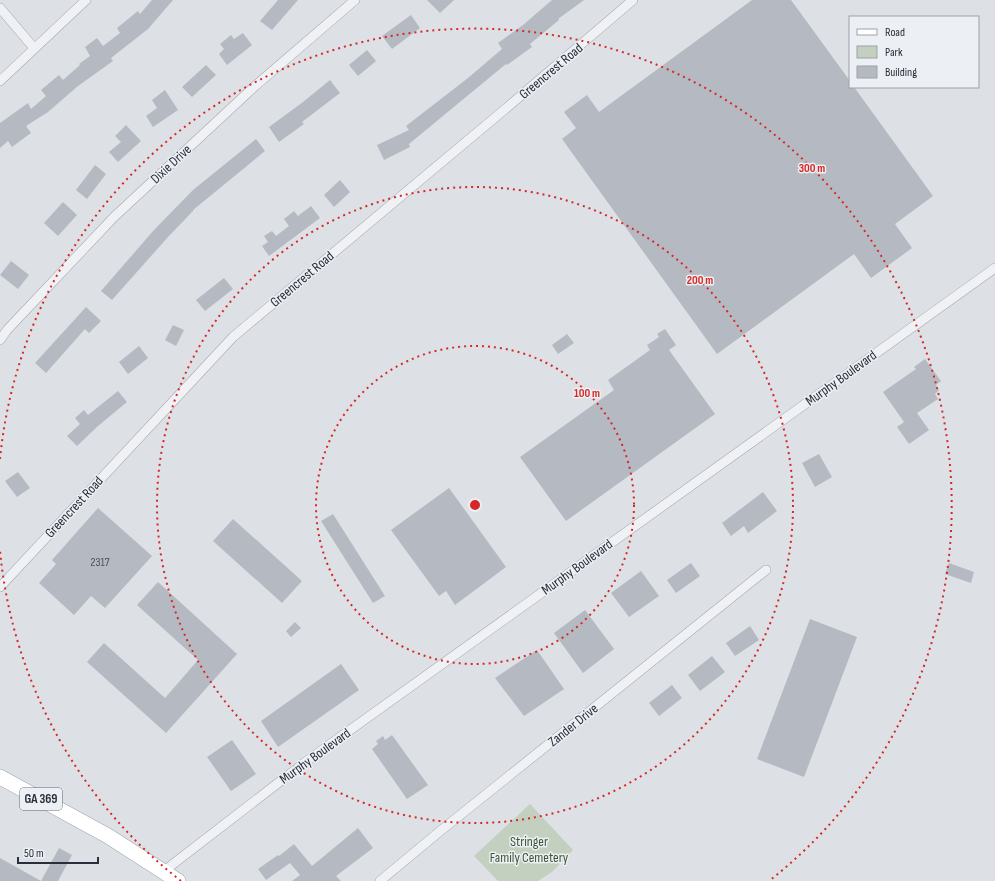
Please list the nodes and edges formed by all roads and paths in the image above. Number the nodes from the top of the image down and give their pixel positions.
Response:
1 (86, 0) edge
2 (356, 0) edge
3 (633, 0) edge
4 (0, 8) edge
5 (34, 48) junction
6 (0, 81) edge
7 (995, 268) edge
8 (0, 324) edge
9 (7, 330) junction
10 (0, 340) edge
11 (766, 570) dead end
12 (0, 587) edge
13 (0, 777) edge
14 (164, 871) junction
15 (178, 881) edge
16 (380, 881) edge

1 - 5 street
2 - 9 street, Dixie Drive
3 - 12 street, Greencrest Road
4 - 5 street
5 - 6 street
7 - 14 street, Murphy Boulevard
8 - 9 street
9 - 10 street, Dixie Drive
11 - 16 street, Zander Drive
13 - 14 main road, GA 369
14 - 15 main road, GA 369

